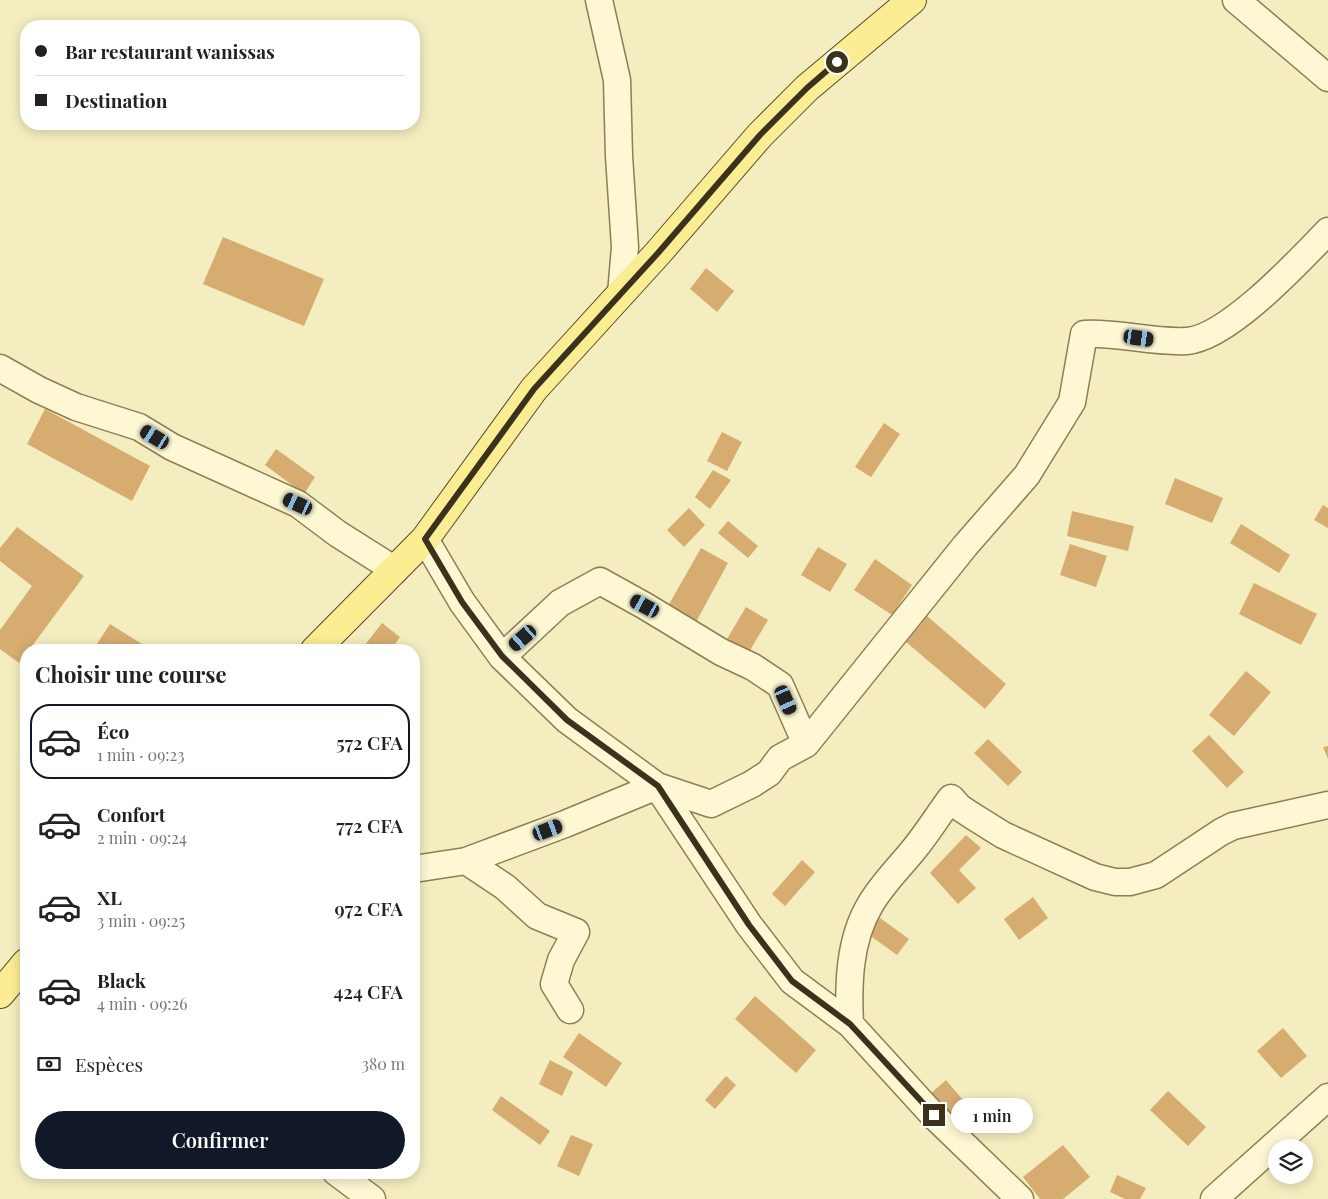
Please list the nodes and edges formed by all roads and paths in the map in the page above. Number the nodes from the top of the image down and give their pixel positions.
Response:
1 (599, 0) edge
2 (912, 0) edge
3 (1236, 0) edge
4 (1328, 78) edge
5 (1328, 231) edge
6 (621, 294) junction
7 (0, 368) edge
8 (425, 539) junction
9 (395, 570) junction
10 (321, 644) edge
11 (502, 656) junction
12 (806, 744) junction
13 (658, 786) junction
14 (1328, 805) edge
15 (466, 861) junction
16 (420, 868) edge
17 (20, 970) edge
18 (0, 994) edge
19 (570, 1010) dead end
20 (850, 1024) junction
21 (1328, 1097) edge
22 (345, 1179) edge
23 (372, 1199) edge
24 (1020, 1199) edge
25 (1214, 1199) edge

1 - 6 street
2 - 6 main road
3 - 4 street
5 - 12 street
6 - 8 main road
7 - 9 street
8 - 9 main road
8 - 11 street
9 - 10 main road
11 - 12 street
11 - 13 street
12 - 13 street
13 - 15 street
13 - 20 street
14 - 20 street
15 - 16 street
15 - 19 street
17 - 18 main road
20 - 24 street
21 - 25 street
22 - 23 street

